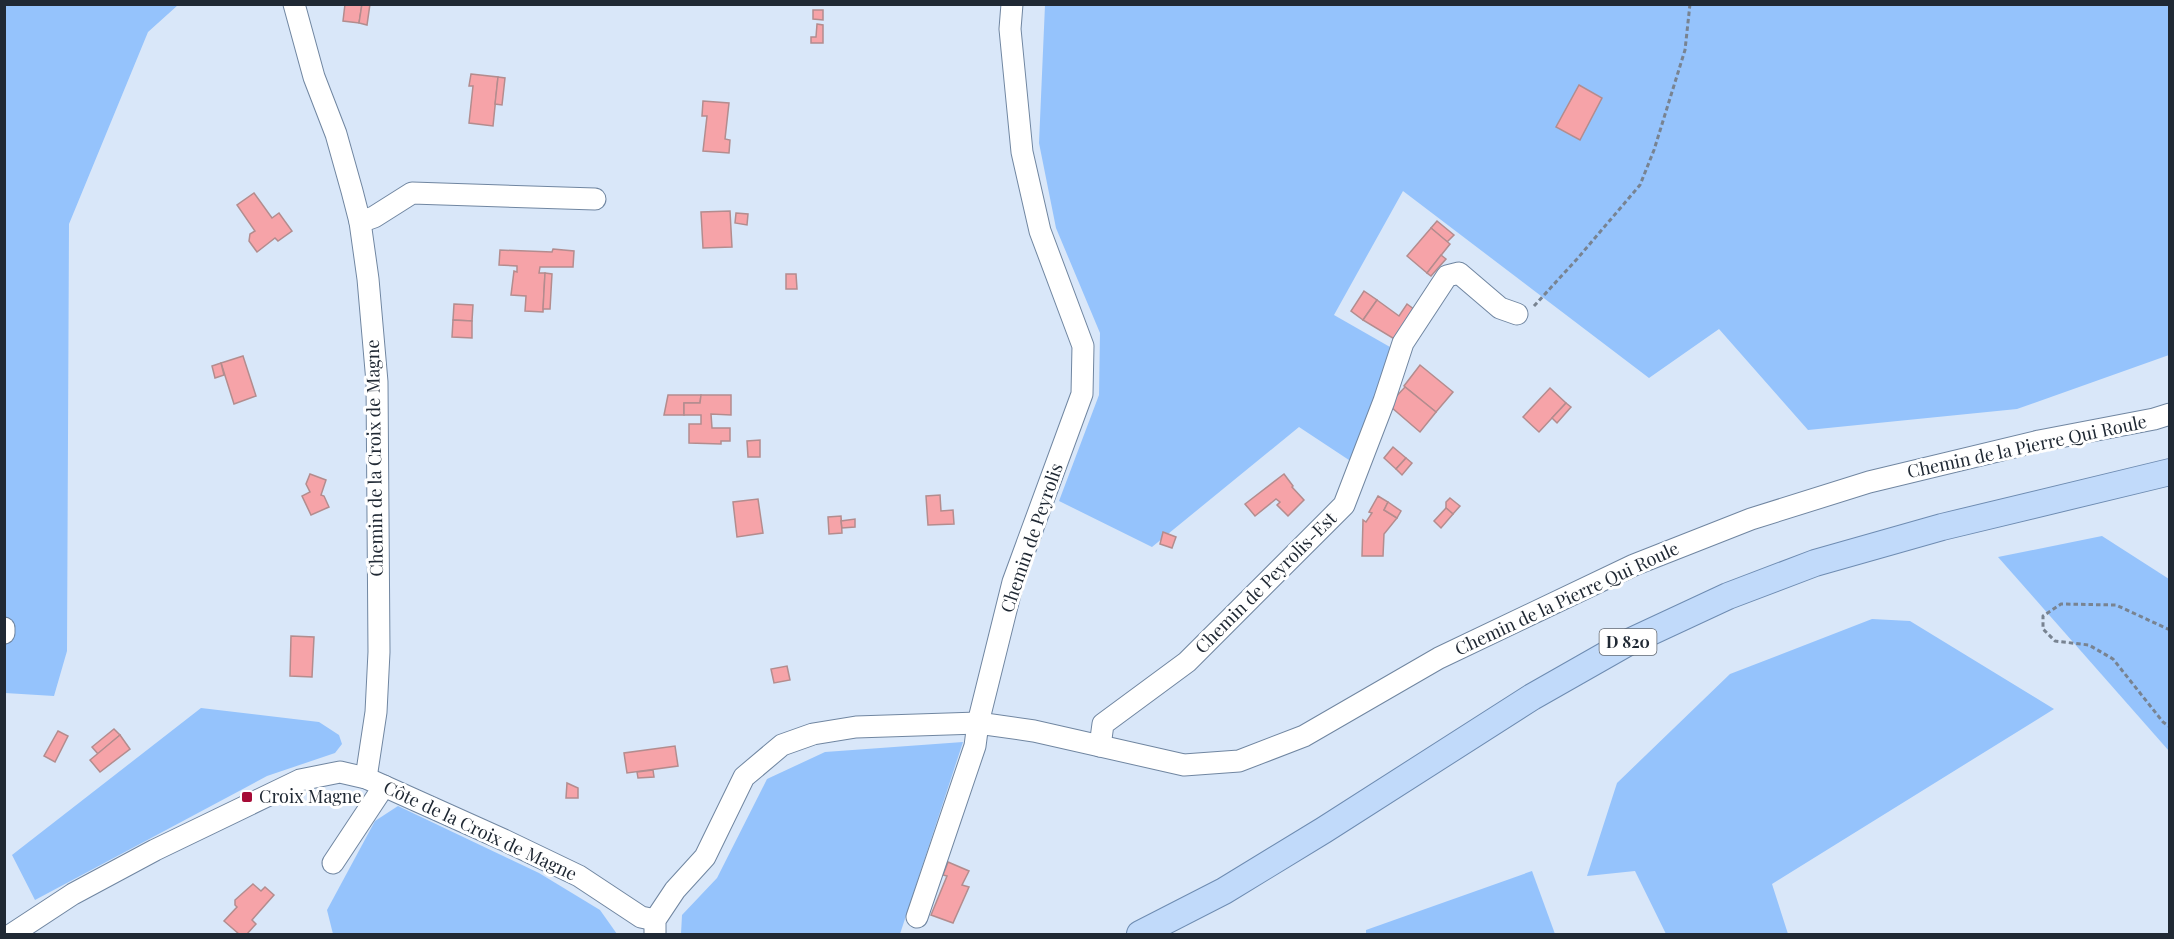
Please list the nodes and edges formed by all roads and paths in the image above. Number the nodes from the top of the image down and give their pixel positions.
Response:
1 (294, 4) edge
2 (1012, 4) edge
3 (1690, 4) edge
4 (595, 199) dead end
5 (360, 222) junction
6 (1516, 314) joint
7 (2169, 414) edge
8 (2169, 472) edge
9 (4, 628) edge
10 (2169, 630) edge
11 (4, 633) edge
12 (978, 723) junction
13 (2169, 727) edge
14 (1100, 746) junction
15 (375, 782) junction
16 (333, 863) dead end
17 (917, 917) dead end
18 (655, 927) edge
19 (12, 934) edge
20 (1140, 934) edge

1 - 5 street, Chemin de la Croix de Magne
2 - 12 street, Chemin de Peyrolis
3 - 6 path
4 - 5 street
5 - 15 street, Chemin de la Croix de Magne
6 - 14 street, Chemin de Peyrolis-Est
7 - 14 street, Chemin de la Pierre Qui Roule
8 - 20 main road, D 820
9 - 11 street
10 - 13 path
12 - 14 street, Chemin de la Pierre Qui Roule
12 - 17 street, Chemin de Peyrolis
12 - 18 street
15 - 16 street
15 - 18 street, Côte de la Croix de Magne
15 - 19 street, Côte de la Croix de Magne

